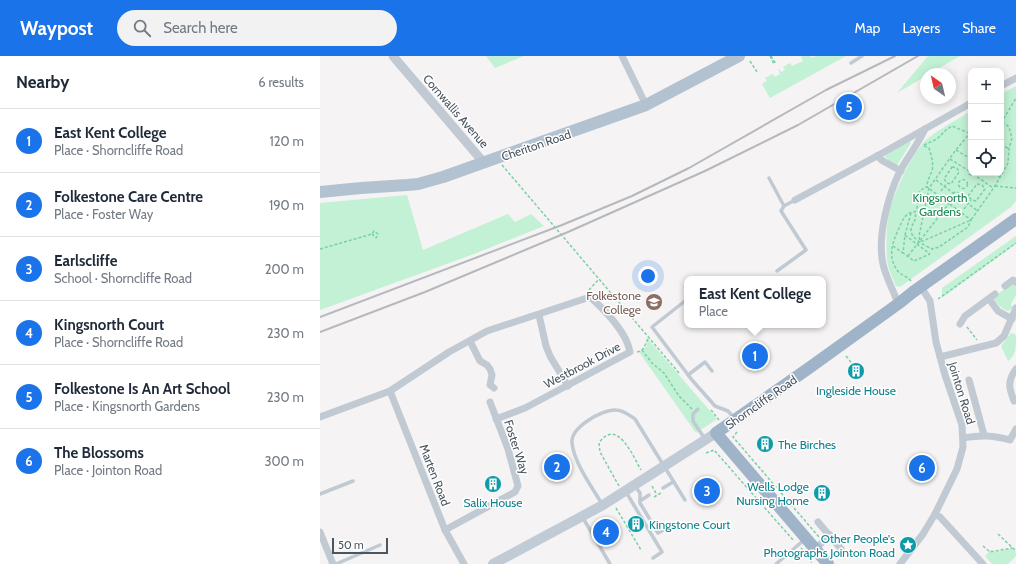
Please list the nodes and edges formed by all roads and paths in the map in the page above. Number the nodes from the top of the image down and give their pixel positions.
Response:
1 (393, 56) edge
2 (622, 56) edge
3 (771, 56) edge
4 (862, 56) edge
5 (745, 58) edge
6 (851, 63) dead end
7 (775, 64) dead end
8 (757, 72) dead end
9 (1016, 78) edge
10 (1004, 84) edge
11 (1016, 98) edge
12 (969, 104) edge
13 (646, 105) junction
14 (1004, 119) edge
15 (1004, 123) edge
16 (925, 129) junction
17 (968, 132) edge
18 (968, 135) edge
19 (1004, 146) edge
20 (1009, 149) junction
21 (956, 150) junction
22 (877, 156) junction
23 (968, 157) edge
24 (950, 159) junction
25 (484, 163) junction
26 (959, 165) junction
27 (502, 166) dead end
28 (957, 168) junction
29 (968, 170) edge
30 (901, 171) junction
31 (976, 176) edge
32 (1000, 177) joint
33 (769, 178) dead end
34 (955, 178) junction
35 (936, 180) junction
36 (959, 181) junction
37 (984, 181) junction
38 (947, 183) junction
39 (944, 186) junction
40 (982, 186) junction
41 (927, 187) junction
42 (994, 187) junction
43 (929, 188) junction
44 (961, 188) junction
45 (1016, 188) edge
46 (941, 191) dead end
47 (320, 192) edge
48 (958, 192) junction
49 (953, 193) junction
50 (958, 196) junction
51 (954, 197) junction
52 (795, 200) joint
53 (971, 200) junction
54 (949, 204) junction
55 (968, 204) junction
56 (784, 206) junction
57 (964, 209) dead end
58 (978, 211) junction
59 (911, 212) junction
60 (915, 212) junction
61 (1016, 219) edge
62 (971, 220) junction
63 (372, 234) dead end
64 (904, 235) junction
65 (920, 241) junction
66 (1016, 243) edge
67 (917, 245) junction
68 (892, 246) junction
69 (320, 249) edge
70 (903, 253) junction
71 (908, 256) junction
72 (777, 271) dead end
73 (599, 279) junction
74 (1016, 282) edge
75 (916, 284) junction
76 (1005, 286) dead end
77 (590, 297) junction
78 (938, 299) dead end
79 (684, 302) edge
80 (898, 304) junction
81 (1016, 308) edge
82 (539, 315) junction
83 (1012, 319) junction
84 (961, 322) joint
85 (649, 338) junction
86 (470, 341) junction
87 (981, 347) junction
88 (642, 350) junction
89 (630, 352) junction
90 (846, 356) dead end
91 (940, 358) junction
92 (854, 366) dead end
93 (1016, 369) edge
94 (712, 371) dead end
95 (679, 373) dead end
96 (688, 375) junction
97 (969, 380) dead end
98 (568, 386) junction
99 (494, 388) dead end
100 (390, 391) junction
101 (1014, 401) dead end
102 (490, 402) dead end
103 (709, 408) dead end
104 (697, 410) joint
105 (320, 417) edge
106 (496, 418) junction
107 (719, 420) dead end
108 (736, 426) junction
109 (1016, 429) edge
110 (716, 433) junction
111 (984, 435) junction
112 (964, 438) junction
113 (706, 440) junction
114 (706, 453) dead end
115 (664, 466) junction
116 (353, 481) dead end
117 (649, 482) junction
118 (673, 482) junction
119 (635, 485) junction
120 (663, 490) joint
121 (624, 492) junction
122 (320, 494) edge
123 (657, 495) junction
124 (650, 497) joint
125 (685, 500) dead end
126 (640, 501) junction
127 (603, 505) junction
128 (616, 508) dead end
129 (935, 514) junction
130 (583, 517) junction
131 (818, 522) dead end
132 (669, 527) dead end
133 (445, 530) junction
134 (320, 532) edge
135 (998, 534) dead end
136 (830, 536) junction
137 (802, 542) junction
138 (380, 545) dead end
139 (819, 545) junction
140 (983, 546) dead end
141 (1012, 548) junction
142 (841, 549) dead end
143 (641, 550) dead end
144 (1016, 551) edge
145 (653, 558) dead end
146 (333, 564) edge
147 (336, 564) edge
148 (464, 564) edge
149 (493, 564) edge
150 (610, 564) edge
151 (776, 564) edge
152 (813, 564) edge
153 (828, 564) edge
154 (900, 564) edge
155 (983, 564) edge

1 - 25 street, Cornwallis Avenue
2 - 13 street
3 - 7 path
4 - 6 lane
5 - 8 path
5 - 13 main road, Cheriton Road
9 - 10 street
11 - 14 path
12 - 16 street
13 - 25 main road, Cheriton Road
15 - 20 path
16 - 22 street
16 - 30 street
17 - 41 path
18 - 21 path
19 - 20 path
20 - 32 path
21 - 23 path
21 - 24 path
22 - 30 street
22 - 52 street
24 - 26 path
24 - 35 path
25 - 47 main road, Cheriton Road
26 - 28 path
26 - 29 path
27 - 73 path
28 - 34 path
28 - 38 path
30 - 80 street
31 - 37 path
32 - 42 path
33 - 56 lane
34 - 36 path
34 - 38 path
35 - 39 path
35 - 43 path
36 - 44 path
36 - 44 path
37 - 40 path
37 - 42 path
38 - 39 path
39 - 46 path
39 - 49 path
40 - 53 path
40 - 53 path
41 - 43 path
41 - 60 path
42 - 45 path
42 - 58 path
43 - 54 path
43 - 65 path
44 - 48 path
48 - 49 path
48 - 50 path
49 - 51 path
50 - 51 path
50 - 55 path
51 - 54 path
52 - 56 lane
53 - 55 path
54 - 62 path
54 - 65 path
55 - 57 path
55 - 58 path
56 - 72 lane
58 - 62 path
59 - 60 path
59 - 64 path
59 - 68 path
60 - 65 path
61 - 75 highway, Shorncliffe Road
62 - 65 path
62 - 65 path
63 - 69 path
64 - 67 path
64 - 70 path
65 - 67 path
66 - 78 path
67 - 71 path
67 - 71 path
68 - 70 path
68 - 75 path
70 - 71 path
73 - 77 path
73 - 85 path
74 - 76 street
75 - 80 highway, Shorncliffe Road
75 - 91 street, Jointon Road
77 - 82 street
77 - 89 street, Westbrook Drive
79 - 96 lane
80 - 108 highway, Shorncliffe Road
81 - 83 street
82 - 86 street
82 - 98 street
83 - 84 street
83 - 87 street
84 - 87 path
85 - 88 path
85 - 95 path
86 - 99 street
86 - 100 street
87 - 91 street
88 - 89 path
88 - 104 path
89 - 98 street, Westbrook Drive
90 - 92 path
91 - 112 street, Jointon Road
93 - 101 street
94 - 96 lane
96 - 108 lane
97 - 111 street
98 - 106 street, Westbrook Drive
100 - 105 street
100 - 133 street, Marten Road
102 - 106 street, Foster Way
103 - 107 path
104 - 113 lane
106 - 133 street, Foster Way
108 - 110 highway, Shorncliffe Road
108 - 139 path
109 - 111 street
110 - 113 main road, Shorncliffe Road
110 - 137 highway
111 - 112 street
112 - 129 street, Jointon Road
113 - 115 main road, Shorncliffe Road
114 - 137 path
115 - 117 main road, Shorncliffe Road
115 - 118 lane
115 - 127 lane
116 - 122 lane
117 - 119 main road, Shorncliffe Road
117 - 121 path
117 - 123 path
118 - 120 lane
118 - 125 lane
119 - 121 main road, Shorncliffe Road
119 - 126 lane
120 - 123 path
121 - 127 main road, Shorncliffe Road
121 - 145 lane
123 - 124 path
124 - 126 lane
126 - 132 lane
127 - 130 main road, Shorncliffe Road
128 - 143 path
129 - 154 street, Jointon Road
129 - 155 street
130 - 149 main road, Shorncliffe Road
130 - 150 lane
131 - 136 street
133 - 148 street, Marten Road
134 - 146 street
135 - 141 path
136 - 139 street
136 - 142 street
137 - 139 highway
137 - 151 lane
137 - 152 path
138 - 147 lane
139 - 153 highway
140 - 141 path
141 - 144 path

